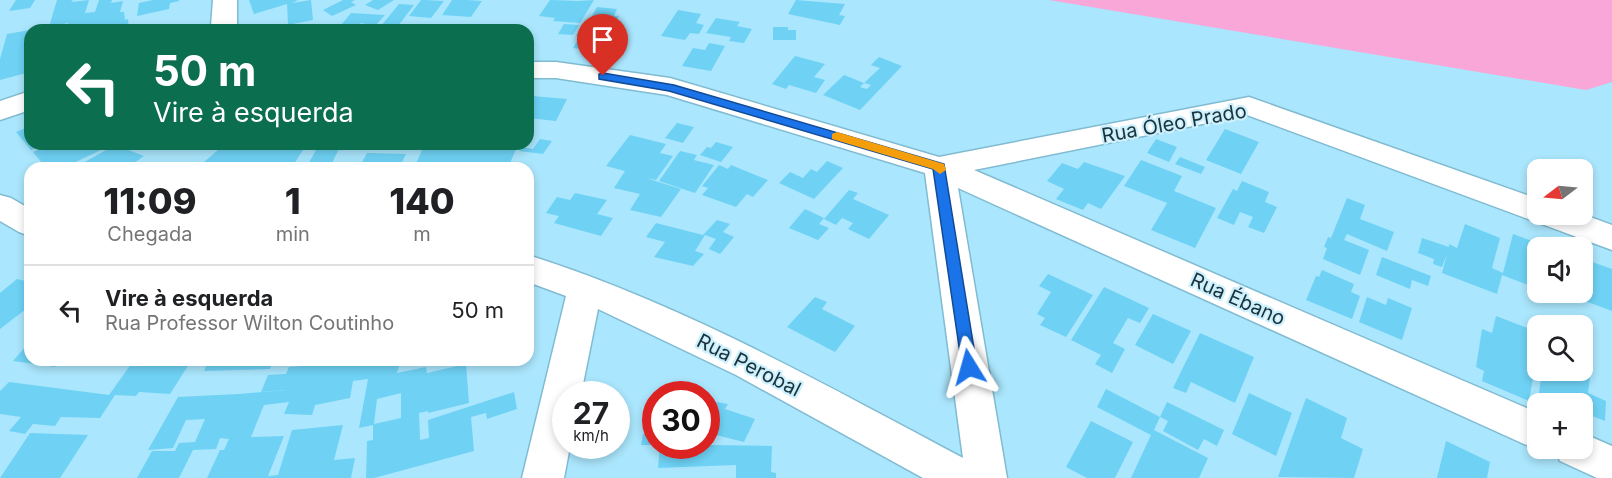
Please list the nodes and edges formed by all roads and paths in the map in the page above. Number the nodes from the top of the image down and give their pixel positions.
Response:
1 (225, 0) edge
2 (222, 24) edge
3 (534, 70) edge
4 (24, 102) edge
5 (0, 111) edge
6 (939, 167) junction
7 (0, 206) edge
8 (1527, 207) edge
9 (24, 220) edge
10 (1577, 225) edge
11 (1612, 238) edge
12 (534, 270) edge
13 (585, 288) junction
14 (1527, 427) edge
15 (1593, 456) edge
16 (1612, 465) edge
17 (543, 478) edge
18 (961, 478) edge
19 (986, 478) edge

1 - 2 street
3 - 6 street, Rua Ébano
4 - 5 street
6 - 8 street, Rua Óleo Prado
6 - 14 street, Rua Ébano
6 - 19 street
7 - 9 street
10 - 11 street
12 - 13 street, Rua Perobal
13 - 17 street
13 - 18 street, Rua Perobal
15 - 16 street

